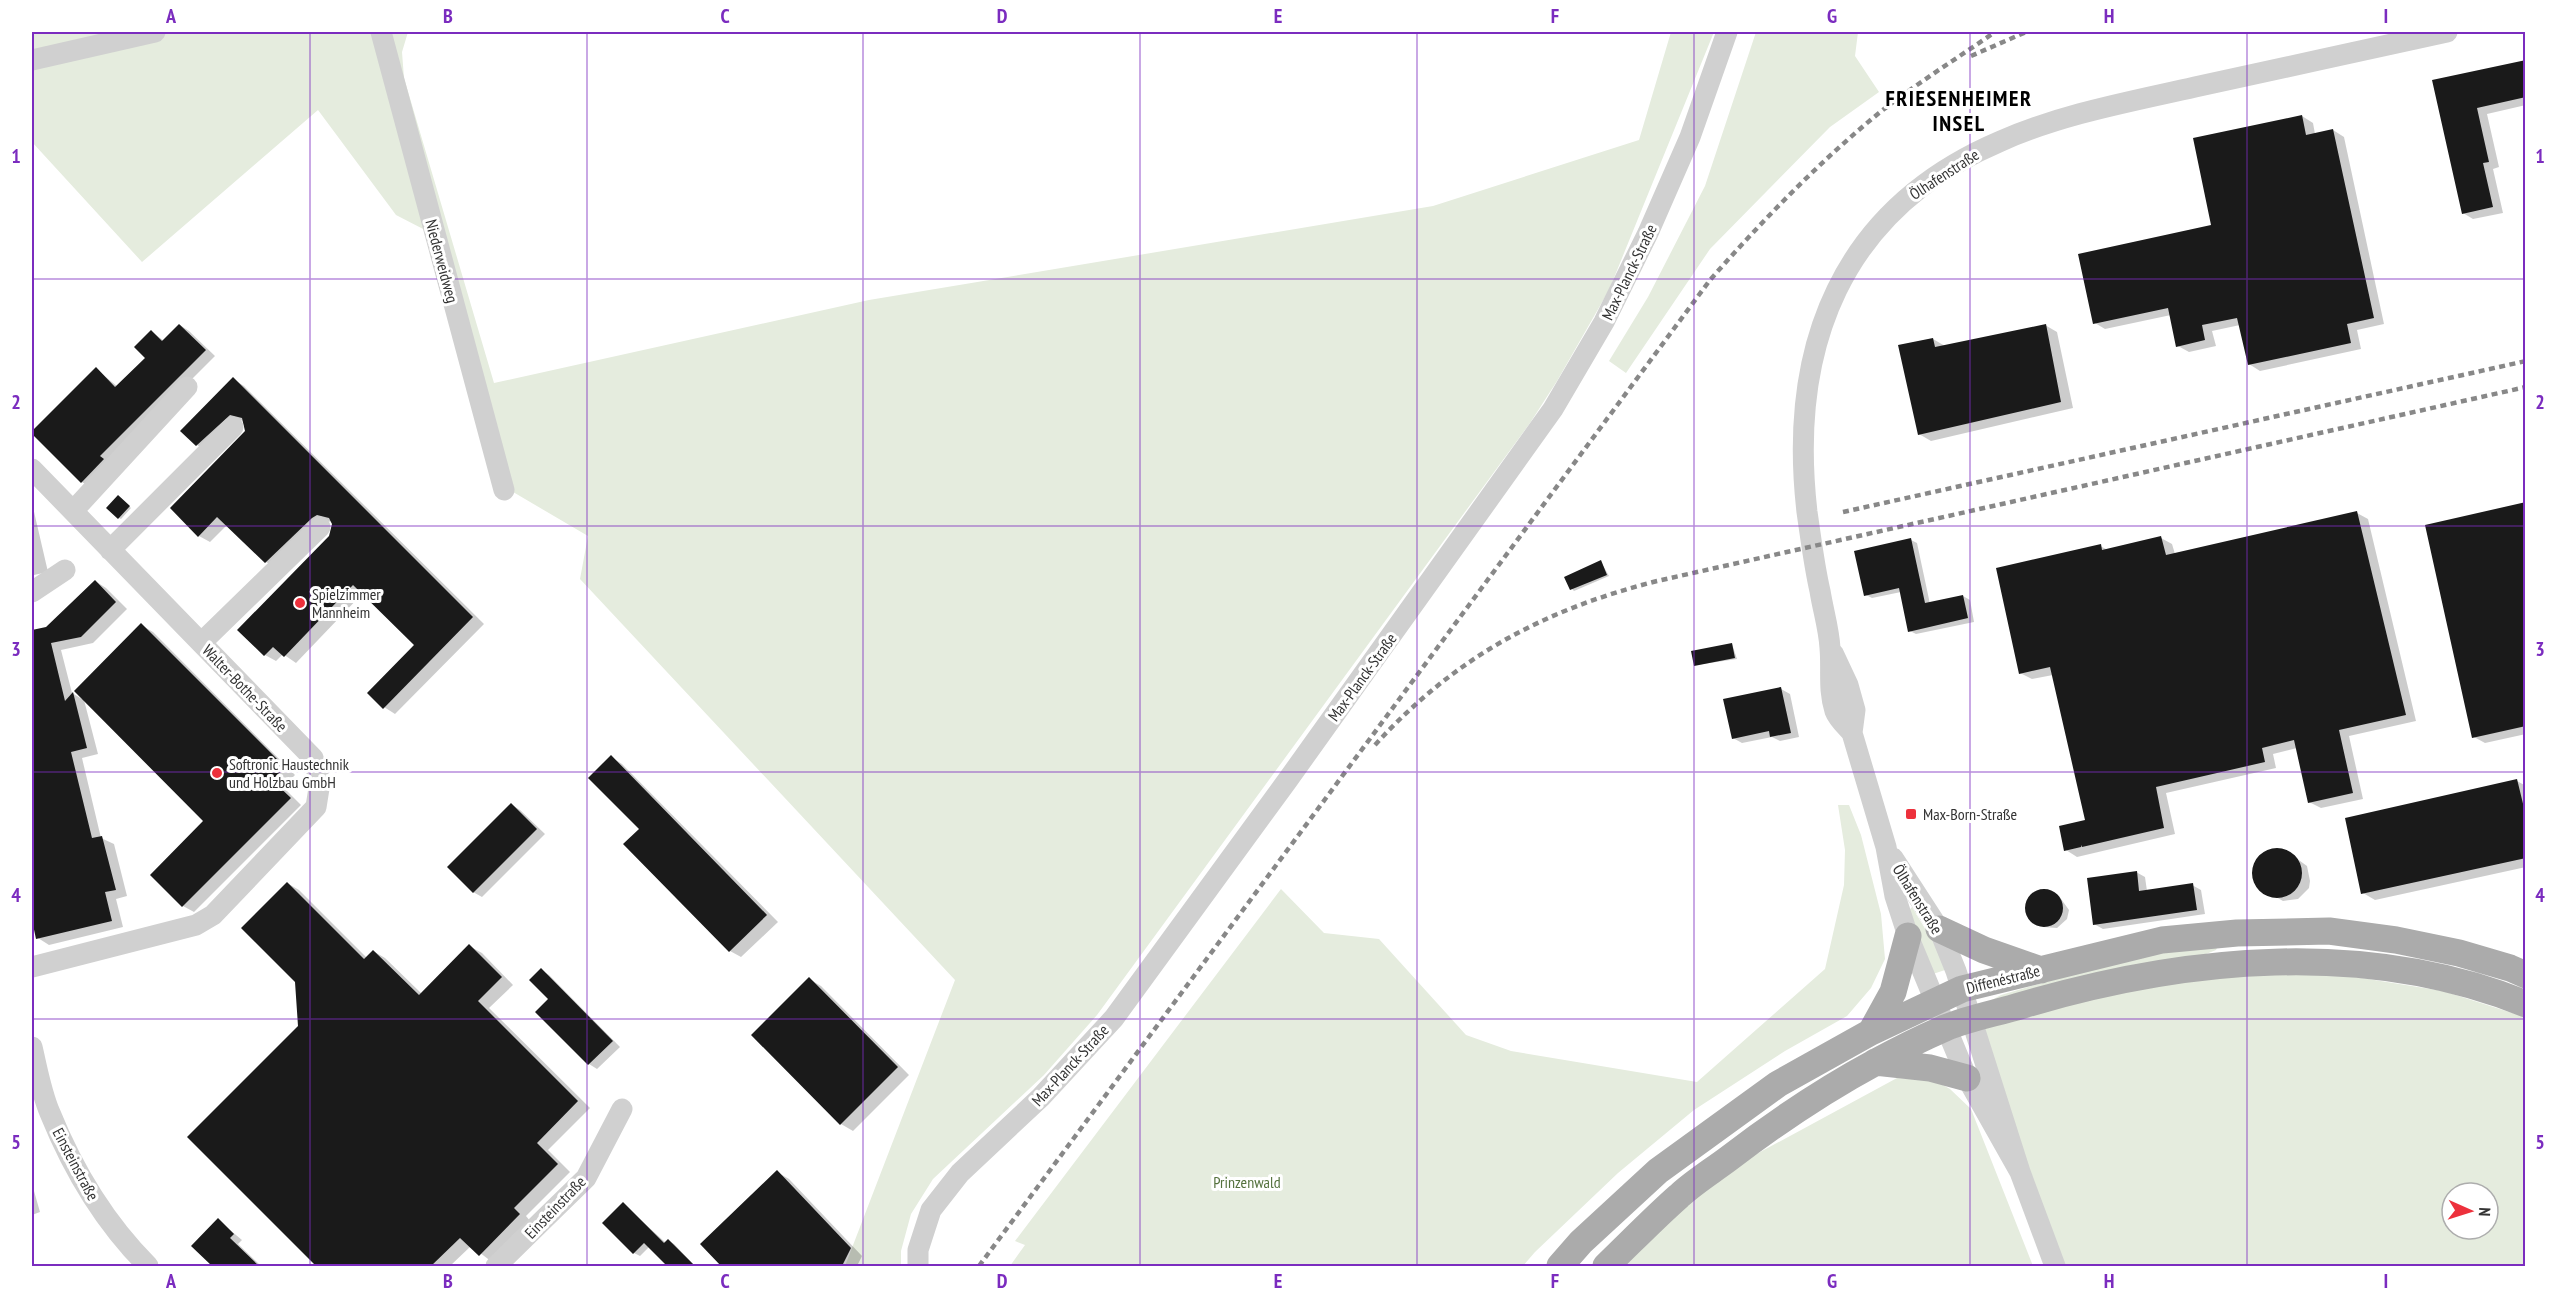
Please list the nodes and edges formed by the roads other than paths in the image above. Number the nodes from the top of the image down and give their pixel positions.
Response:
1 (155, 32) edge
2 (381, 32) edge
3 (1727, 32) edge
4 (2448, 32) edge
5 (32, 60) edge
6 (187, 387) dead end
7 (233, 427) dead end
8 (32, 469) edge
9 (504, 490) dead end
10 (73, 512) junction
11 (320, 527) dead end
12 (110, 550) junction
13 (65, 570) dead end
14 (32, 592) edge
15 (201, 643) junction
16 (1886, 847) junction
17 (1939, 929) junction
18 (1908, 936) junction
19 (32, 967) edge
20 (2041, 970) junction
21 (2526, 975) edge
22 (1962, 989) junction
23 (1934, 1001) junction
24 (2526, 1004) edge
25 (1959, 1024) junction
26 (1871, 1032) junction
27 (32, 1047) edge
28 (1875, 1062) junction
29 (1967, 1078) junction
30 (622, 1109) dead end
31 (2020, 1172) junction
32 (148, 1266) edge
33 (496, 1266) edge
34 (918, 1266) edge
35 (1560, 1266) edge
36 (1606, 1266) edge
37 (2055, 1266) edge

1 - 5 street
2 - 9 street, Niederweidweg
3 - 34 street, Max-Planck-Straße
4 - 16 street, Ölhafenstraße
6 - 10 street
7 - 12 street
8 - 10 street, Walter-Bothe-Straße
10 - 12 street, Walter-Bothe-Straße
11 - 15 street
12 - 15 street, Walter-Bothe-Straße
13 - 14 street
15 - 19 street, Walter-Bothe-Straße
16 - 17 street, Ölhafenstraße
16 - 18 street, Ölhafenstraße
17 - 20 main road
17 - 22 street, Ölhafenstraße
18 - 23 street, Ölhafenstraße
18 - 26 main road
20 - 21 main road, Diffenéstraße
20 - 22 main road, Diffenéstraße
22 - 23 main road, Diffenéstraße
22 - 25 street, Ölhafenstraße
23 - 25 street
23 - 26 main road, Diffenéstraße
24 - 25 main road, Diffenéstraße
25 - 28 main road, Diffenéstraße
25 - 29 street
25 - 31 street
26 - 35 main road, Diffenéstraße
27 - 32 street, Einsteinstraße
28 - 29 main road
28 - 36 main road, Diffenéstraße
29 - 31 street
30 - 33 street, Einsteinstraße
31 - 37 street

